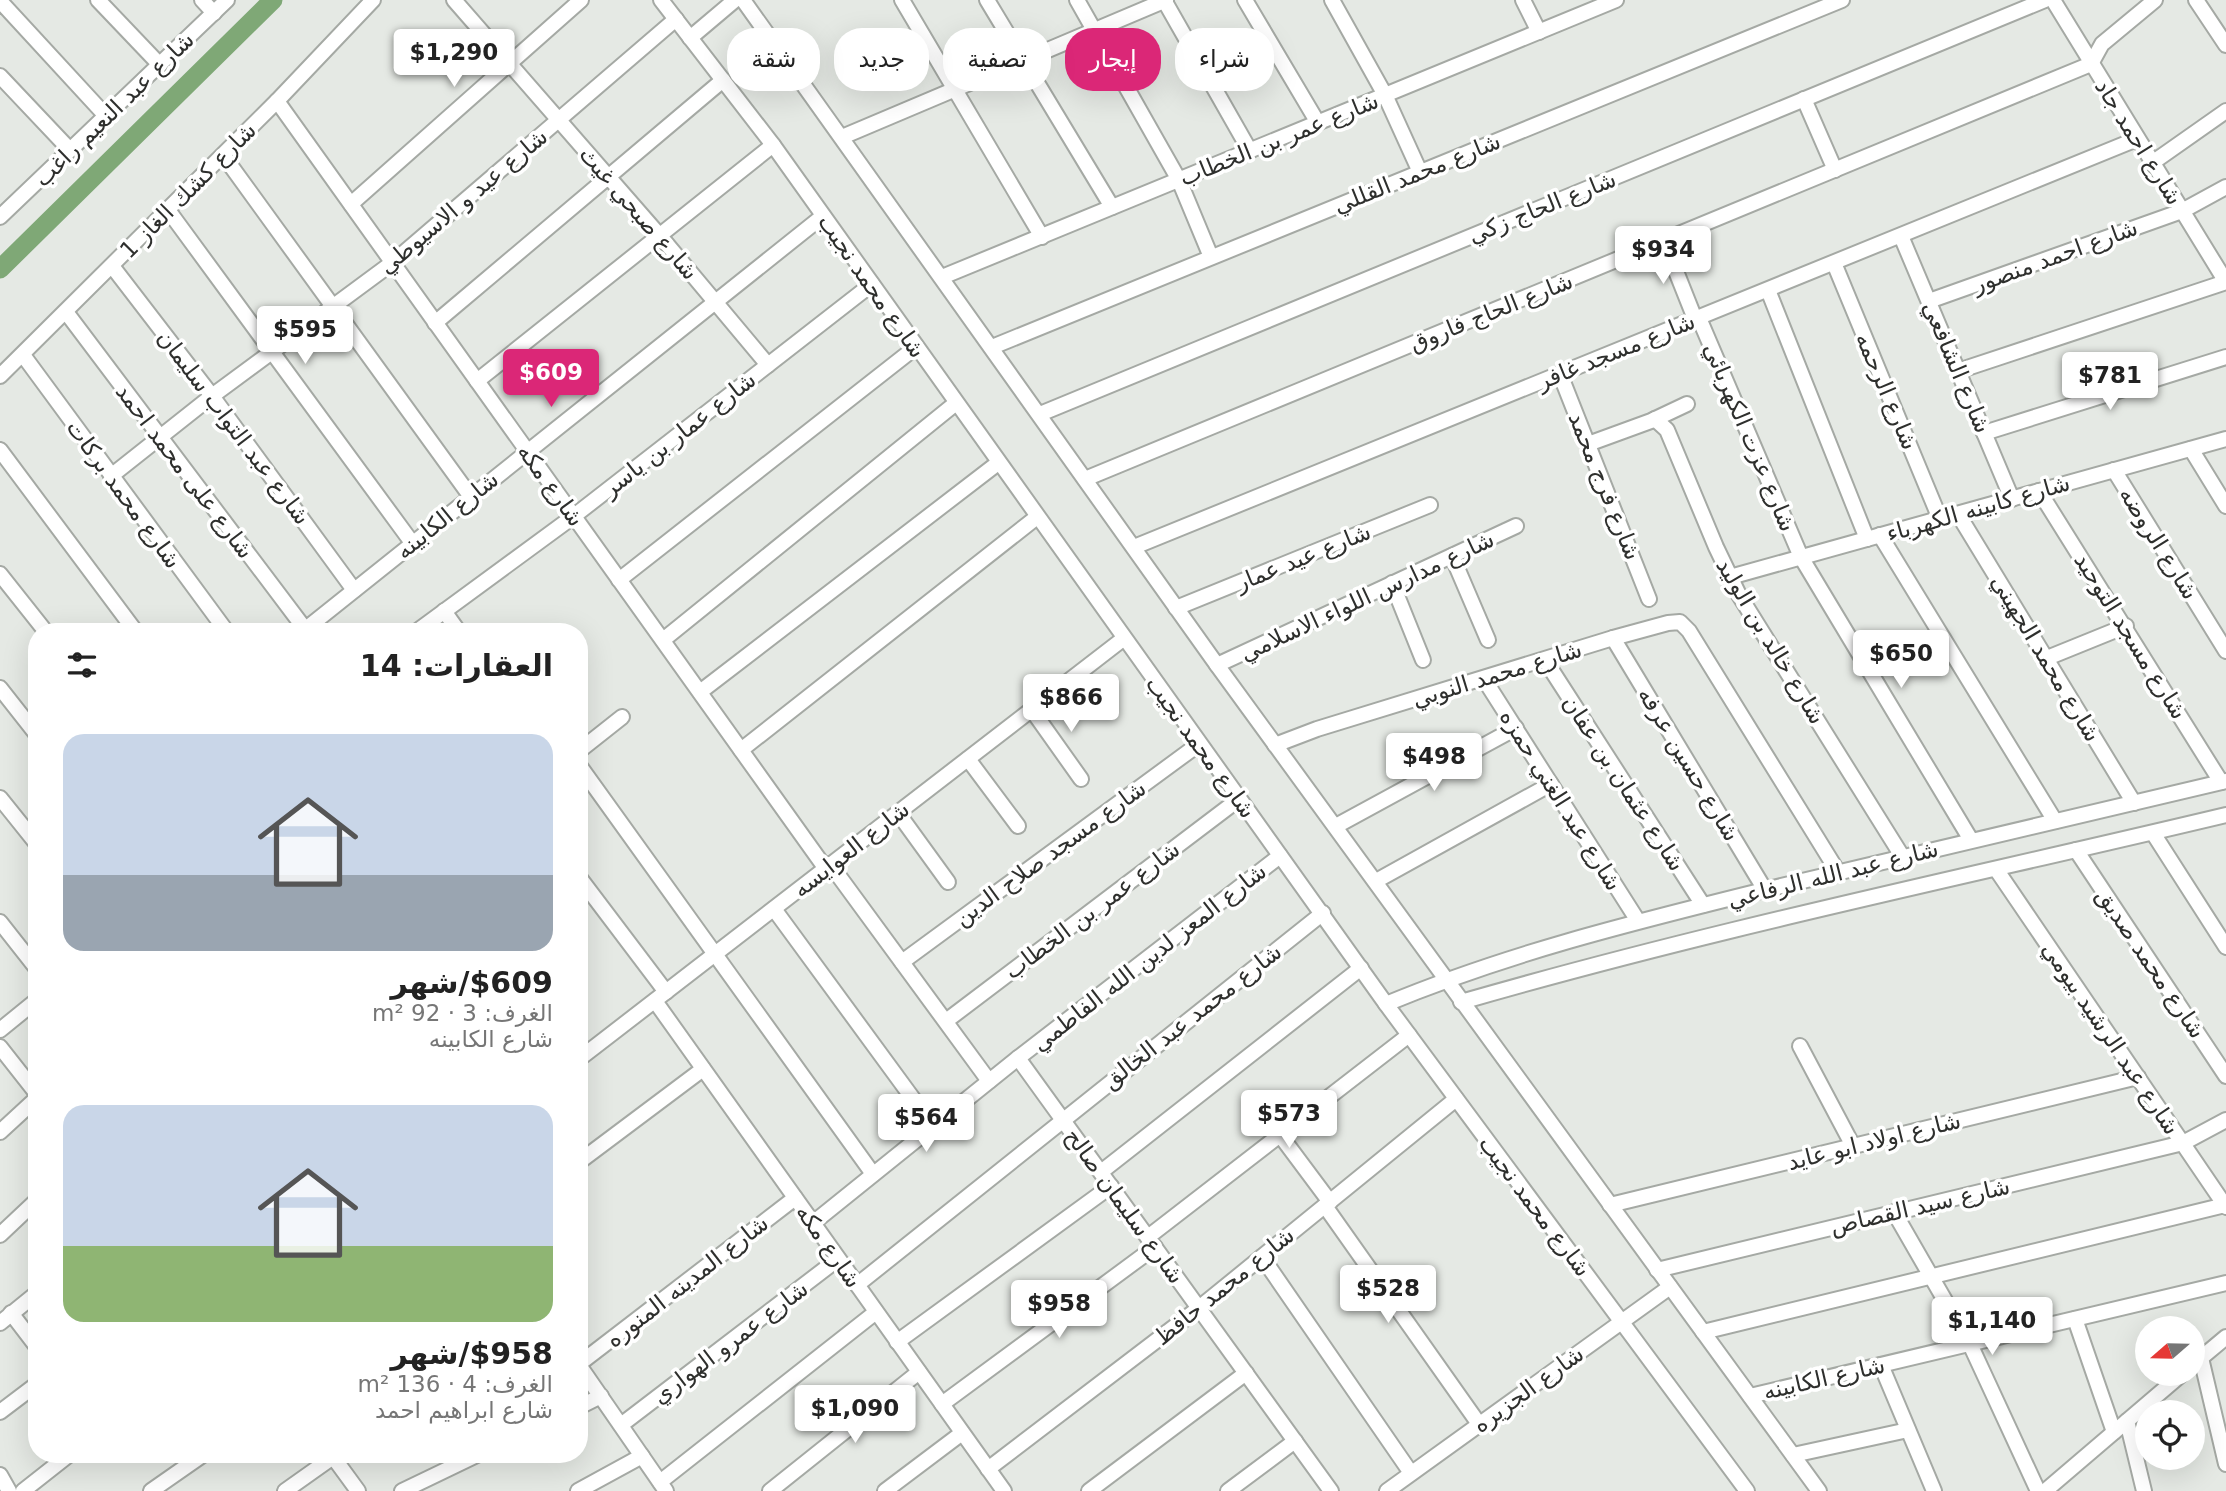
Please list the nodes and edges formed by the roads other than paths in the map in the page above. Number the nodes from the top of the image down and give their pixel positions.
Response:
1 (98, 0) edge
2 (202, 0) edge
3 (227, 0) edge
4 (373, 0) edge
5 (454, 0) edge
6 (581, 0) edge
7 (661, 0) edge
8 (735, 0) edge
9 (743, 0) edge
10 (902, 0) edge
11 (987, 0) edge
12 (1077, 0) edge
13 (1165, 0) edge
14 (1245, 0) edge
15 (1332, 0) edge
16 (1523, 0) edge
17 (1616, 0) edge
18 (1842, 0) edge
19 (2045, 0) edge
20 (2053, 0) edge
21 (2155, 0) edge
22 (2196, 0) edge
23 (0, 1) edge
24 (214, 13) junction
25 (676, 19) junction
26 (1004, 28) edge
27 (1094, 28) edge
28 (1100, 28) edge
29 (1539, 32) junction
30 (690, 38) junction
31 (2226, 45) edge
32 (509, 64) junction
33 (2091, 64) junction
34 (160, 65) junction
35 (943, 69) edge
36 (0, 76) edge
37 (723, 80) junction
38 (950, 91) edge
39 (956, 91) edge
40 (1042, 91) edge
41 (1129, 91) edge
42 (1385, 95) junction
43 (1804, 99) junction
44 (276, 101) junction
45 (2226, 111) edge
46 (106, 116) junction
47 (558, 120) junction
48 (1318, 123) junction
49 (842, 137) junction
50 (2137, 139) junction
51 (773, 145) junction
52 (70, 150) junction
53 (1250, 151) junction
54 (223, 155) junction
55 (2152, 163) junction
56 (1835, 170) junction
57 (1420, 172) junction
58 (608, 177) junction
59 (1179, 180) junction
60 (2226, 187) edge
61 (351, 204) junction
62 (1112, 207) junction
63 (168, 210) junction
64 (2182, 211) junction
65 (823, 216) junction
66 (0, 217) edge
67 (660, 236) junction
68 (1901, 236) junction
69 (1042, 237) junction
70 (1664, 241) junction
71 (1211, 257) junction
72 (392, 263) junction
73 (1834, 263) junction
74 (112, 265) junction
75 (942, 277) junction
76 (2226, 282) edge
77 (872, 284) junction
78 (1768, 290) junction
79 (715, 301) junction
80 (1929, 301) junction
81 (334, 306) junction
82 (66, 312) junction
83 (1697, 318) junction
84 (435, 323) junction
85 (916, 346) junction
86 (992, 347) junction
87 (272, 352) junction
88 (23, 355) junction
89 (2226, 357) edge
90 (768, 365) junction
91 (1958, 372) junction
92 (1560, 374) junction
93 (0, 376) edge
94 (477, 381) junction
95 (212, 396) junction
96 (956, 403) junction
97 (1687, 404) dead end
98 (1040, 414) junction
99 (1656, 419) junction
100 (1984, 433) junction
101 (159, 437) junction
102 (2226, 439) edge
103 (1588, 444) junction
104 (2191, 449) junction
105 (0, 450) edge
106 (527, 451) junction
107 (998, 463) junction
108 (2114, 470) junction
109 (111, 476) junction
110 (1085, 479) junction
111 (2039, 491) junction
112 (471, 497) junction
113 (2012, 499) junction
114 (1430, 505) dead end
115 (2226, 506) edge
116 (1958, 514) junction
117 (573, 516) junction
118 (1037, 517) junction
119 (1940, 519) junction
120 (1516, 526) dead end
121 (1874, 537) junction
122 (412, 544) junction
123 (1134, 547) junction
124 (1452, 556) junction
125 (1801, 557) junction
126 (0, 573) edge
127 (1730, 577) junction
128 (619, 580) junction
129 (1392, 583) junction
130 (354, 590) junction
131 (1650, 598) dead end
132 (1176, 608) junction
133 (444, 611) junction
134 (39, 623) edge
135 (129, 623) edge
136 (220, 623) edge
137 (299, 623) edge
138 (313, 623) edge
139 (428, 623) edge
140 (453, 623) edge
141 (2126, 626) junction
142 (1613, 638) junction
143 (1123, 639) junction
144 (663, 640) junction
145 (1488, 640) dead end
146 (2226, 651) edge
147 (2047, 658) junction
148 (1423, 660) dead end
149 (1545, 660) junction
150 (1217, 665) junction
151 (1484, 679) junction
152 (0, 688) edge
153 (700, 692) junction
154 (1032, 710) junction
155 (622, 717) dead end
156 (28, 724) edge
157 (1516, 728) junction
158 (588, 744) edge
159 (1199, 744) junction
160 (1275, 745) junction
161 (741, 750) junction
162 (968, 759) junction
163 (588, 777) edge
164 (1081, 779) dead end
165 (2224, 782) edge
166 (1551, 784) junction
167 (0, 798) edge
168 (1239, 799) junction
169 (2134, 803) junction
170 (898, 813) junction
171 (2226, 815) edge
172 (2055, 821) junction
173 (1018, 826) dead end
174 (1336, 826) junction
175 (28, 833) edge
176 (2153, 833) junction
177 (1972, 840) junction
178 (2076, 850) junction
179 (1280, 856) junction
180 (1902, 856) junction
181 (828, 866) junction
182 (1996, 869) junction
183 (1838, 872) junction
184 (1376, 881) junction
185 (948, 882) dead end
186 (588, 890) edge
187 (1765, 890) junction
188 (1703, 905) junction
189 (774, 909) junction
190 (1323, 913) junction
191 (1638, 921) junction
192 (0, 922) edge
193 (2226, 947) edge
194 (716, 954) junction
195 (28, 958) edge
196 (902, 962) junction
197 (1361, 968) junction
198 (1444, 980) junction
199 (660, 997) junction
200 (1461, 1002) junction
201 (1386, 1004) junction
202 (28, 1007) edge
203 (946, 1021) junction
204 (0, 1030) edge
205 (1409, 1035) junction
206 (1800, 1046) dead end
207 (0, 1047) edge
208 (588, 1052) edge
209 (1018, 1058) junction
210 (703, 1069) junction
211 (2226, 1076) edge
212 (2138, 1077) junction
213 (989, 1081) junction
214 (28, 1084) edge
215 (1456, 1099) junction
216 (28, 1105) edge
217 (1062, 1119) junction
218 (2226, 1120) edge
219 (933, 1126) junction
220 (0, 1132) edge
221 (1280, 1135) junction
222 (2183, 1143) junction
223 (1853, 1146) junction
224 (588, 1155) edge
225 (1101, 1172) junction
226 (873, 1174) junction
227 (1111, 1186) junction
228 (795, 1198) junction
229 (1327, 1204) junction
230 (1610, 1205) junction
231 (2225, 1206) edge
232 (28, 1209) edge
233 (1894, 1212) junction
234 (813, 1223) junction
235 (0, 1235) edge
236 (1151, 1242) junction
237 (1262, 1257) junction
238 (838, 1259) junction
239 (1657, 1270) junction
240 (1934, 1277) junction
241 (2226, 1283) edge
242 (857, 1285) junction
243 (1670, 1287) junction
244 (28, 1300) edge
245 (1199, 1308) junction
246 (876, 1312) junction
247 (6, 1318) edge
248 (2075, 1319) junction
249 (1621, 1322) junction
250 (1703, 1332) junction
251 (2226, 1337) edge
252 (28, 1339) edge
253 (897, 1342) junction
254 (1970, 1344) junction
255 (2205, 1354) edge
256 (588, 1358) edge
257 (1881, 1365) junction
258 (919, 1373) junction
259 (1246, 1373) junction
260 (588, 1378) edge
261 (2168, 1386) edge
262 (2204, 1386) edge
263 (28, 1391) edge
264 (601, 1396) junction
265 (1749, 1396) junction
266 (588, 1402) edge
267 (942, 1404) junction
268 (0, 1412) edge
269 (2127, 1421) junction
270 (1479, 1424) junction
271 (621, 1425) junction
272 (1908, 1430) junction
273 (2115, 1432) junction
274 (962, 1433) junction
275 (1295, 1441) junction
276 (1793, 1455) junction
277 (642, 1456) junction
278 (59, 1463) edge
279 (191, 1463) edge
280 (323, 1463) edge
281 (337, 1463) edge
282 (460, 1463) edge
283 (2226, 1464) edge
284 (988, 1469) junction
285 (1412, 1473) junction
286 (0, 1475) edge
287 (432, 1476) junction
288 (663, 1487) edge
289 (1002, 1490) edge
290 (9, 1491) edge
291 (23, 1491) edge
292 (152, 1491) edge
293 (285, 1491) edge
294 (358, 1491) edge
295 (402, 1491) edge
296 (440, 1491) edge
297 (578, 1491) edge
298 (770, 1491) edge
299 (885, 1491) edge
300 (1088, 1491) edge
301 (1228, 1491) edge
302 (1331, 1491) edge
303 (1387, 1491) edge
304 (1747, 1491) edge
305 (1819, 1491) edge
306 (1934, 1491) edge
307 (2038, 1491) edge
308 (2045, 1491) edge
309 (2144, 1491) edge

1 - 34 street
2 - 24 street
3 - 24 street, شارع عبد النعيم راغب
4 - 44 street, شارع كشك الغاز 1
5 - 32 street, شارع صبحي غيث
6 - 32 street
7 - 25 street, شارع محمد نجيب
8 - 30 street
9 - 49 street
10 - 35 street
11 - 26 street
12 - 27 street
13 - 28 street
13 - 53 street
14 - 48 street
15 - 42 street
16 - 29 street
17 - 29 street, شارع عمر بن الخطاب
18 - 57 street, شارع محمد القللي
19 - 43 street, شارع الحاج زكي
20 - 33 street, شارع احمد جاد
21 - 33 street
22 - 31 street
23 - 46 street
24 - 34 street, شارع عبد النعيم راغب
25 - 30 street, شارع محمد نجيب
25 - 47 street, شارع عيد و الاسيوطي
29 - 42 street, شارع عمر بن الخطاب
30 - 37 street, شارع محمد نجيب
32 - 47 street, شارع صبحي غيث
32 - 61 street
33 - 50 street, شارع احمد جاد
33 - 56 street, شارع الحاج فاروق
34 - 46 street, شارع عبد النعيم راغب
36 - 52 street
37 - 51 street, شارع محمد نجيب
37 - 58 street
38 - 49 street
39 - 69 street
40 - 62 street
41 - 59 street
42 - 48 street, شارع عمر بن الخطاب
42 - 57 street
43 - 56 street
43 - 98 street, شارع الحاج زكي
44 - 54 street, شارع كشك الغاز 1
44 - 61 street, شارع مكه
45 - 55 street
46 - 52 street, شارع عبد النعيم راغب
47 - 58 street, شارع صبحي غيث
47 - 72 street, شارع عيد و الاسيوطي
48 - 53 street, شارع عمر بن الخطاب
49 - 75 street
50 - 55 street, شارع احمد جاد
50 - 68 street, شارع مسجد غافر
51 - 65 street, شارع محمد نجيب
51 - 67 street
52 - 66 street, شارع عبد النعيم راغب
53 - 59 street, شارع عمر بن الخطاب
54 - 63 street, شارع كشك الغاز 1
54 - 81 street
55 - 64 street, شارع احمد جاد
56 - 70 street, شارع الحاج فاروق
57 - 71 street, شارع محمد القللي
58 - 67 street, شارع صبحي غيث
58 - 84 street
59 - 62 street, شارع عمر بن الخطاب
59 - 71 street
60 - 64 street, شارع احمد منصور
61 - 72 street, شارع مكه
62 - 69 street, شارع عمر بن الخطاب
63 - 74 street, شارع كشك الغاز 1
63 - 87 street
64 - 76 street, شارع احمد جاد
64 - 80 street, شارع احمد منصور
65 - 77 street, شارع محمد نجيب
65 - 79 street, شارع الكابينه
67 - 79 street, شارع صبحي غيث
67 - 94 street
68 - 73 street, شارع مسجد غافر
68 - 80 street, شارع الشافعي
69 - 75 street, شارع عمر بن الخطاب
70 - 83 street, شارع عزت الكهربائي
70 - 110 street, شارع الحاج فاروق
71 - 86 street, شارع محمد القللي
72 - 81 street, شارع عيد و الاسيوطي
72 - 84 street, شارع مكه
73 - 78 street, شارع مسجد غافر
73 - 119 street, شارع الرحمه
74 - 82 street, شارع كشك الغاز 1
74 - 95 street, شارع عبد التواب سليمان
75 - 86 street
76 - 91 street
77 - 85 street, شارع محمد نجيب
77 - 90 street, شارع عمار بن ياسر
78 - 83 street, شارع مسجد غافر
78 - 121 street
79 - 90 street, شارع صبحي غيث
79 - 106 street, شارع الكابينه
80 - 91 street, شارع الشافعي
81 - 87 street, شارع عيد و الاسيوطي
81 - 112 street
82 - 88 street, شارع كشك الغاز 1
82 - 101 street, شارع على محمد احمد
83 - 92 street, شارع مسجد غافر
83 - 125 street, شارع عزت الكهربائي
84 - 94 street, شارع مكه
85 - 96 street, شارع محمد نجيب
85 - 128 street
86 - 98 street
87 - 95 street, شارع عيد و الاسيوطي
87 - 122 street
88 - 93 street, شارع كشك الغاز 1
88 - 109 street, شارع محمد بركات
89 - 100 street
90 - 117 street, شارع عمار بن ياسر
91 - 100 street, شارع الشافعي
92 - 103 street, شارع فرج محمد
92 - 123 street, شارع مسجد غافر
94 - 106 street, شارع مكه
95 - 101 street, شارع عيد و الاسيوطي
95 - 130 street, شارع عبد التواب سليمان
96 - 107 street, شارع محمد نجيب
96 - 144 street
97 - 99 street
98 - 110 street
99 - 103 street
99 - 127 street, شارع خالد بن الوليد
100 - 113 street, شارع الشافعي
101 - 109 street, شارع عيد و الاسيوطي
101 - 137 street, شارع على محمد احمد
102 - 104 street, شارع كابينه الكهرباء
103 - 131 street, شارع فرج محمد
104 - 108 street, شارع كابينه الكهرباء
104 - 115 street
105 - 135 street
106 - 112 street, شارع الكابينه
106 - 117 street, شارع مكه
107 - 118 street, شارع محمد نجيب
107 - 153 street
108 - 111 street, شارع كابينه الكهرباء
108 - 146 street, شارع الروضه
109 - 136 street, شارع محمد بركات
110 - 123 street
111 - 113 street, شارع كابينه الكهرباء
111 - 141 street, شارع مسجد التوحيد
112 - 122 street, شارع الكابينه
113 - 116 street, شارع كابينه الكهرباء
114 - 132 street, شارع عيد عمار
116 - 119 street, شارع كابينه الكهرباء
116 - 147 street, شارع محمد الجهيني
117 - 128 street, شارع مكه
117 - 133 street, شارع عمار بن ياسر
118 - 143 street, شارع محمد نجيب
118 - 161 street
119 - 121 street, شارع كابينه الكهرباء
120 - 124 street, شارع مدارس اللواء الاسلامي
121 - 125 street, شارع كابينه الكهرباء
121 - 172 street
122 - 130 street, شارع الكابينه
123 - 132 street
124 - 129 street, شارع مدارس اللواء الاسلامي
124 - 145 street
125 - 127 street, شارع كابينه الكهرباء
125 - 177 street, شارع عزت الكهربائي
126 - 134 street
127 - 180 street, شارع خالد بن الوليد
128 - 144 street, شارع مكه
129 - 148 street
129 - 150 street, شارع مدارس اللواء الاسلامي
130 - 138 street, شارع الكابينه
132 - 150 street
133 - 139 street, شارع عمار بن ياسر
133 - 140 street
141 - 147 street
141 - 165 street, شارع مسجد التوحيد
142 - 149 street, شارع محمد النوبي
142 - 183 street, شارع محمد النوبي
142 - 187 street, شارع حسين عرفه
143 - 154 street, شارع العوايسه
143 - 159 street, شارع محمد نجيب
144 - 153 street, شارع مكه
147 - 169 street, شارع محمد الجهيني
149 - 151 street, شارع محمد النوبي
149 - 188 street, شارع عثمان بن عفان
150 - 160 street
151 - 157 street, شارع عبد الغني حمزه
151 - 160 street, شارع محمد النوبي
152 - 156 street
153 - 161 street, شارع مكه
154 - 162 street, شارع العوايسه
154 - 164 street
155 - 158 street
157 - 166 street, شارع عبد الغني حمزه
157 - 174 street
159 - 168 street, شارع محمد نجيب
159 - 196 street, شارع مسجد صلاح الدين
160 - 174 street
161 - 181 street, شارع مكه
162 - 170 street, شارع العوايسه
162 - 173 street
163 - 194 street
165 - 169 street, شارع عبد الله الرفاعي
166 - 184 street
166 - 191 street, شارع عبد الغني حمزه
167 - 175 street
168 - 179 street, شارع محمد نجيب
168 - 203 street, شارع عمر بن الخطاب
169 - 172 street, شارع عبد الله الرفاعي
170 - 181 street, شارع العوايسه
170 - 185 street
171 - 176 street, شارع عبد الله الرفاعي
172 - 177 street, شارع عبد الله الرفاعي
174 - 184 street
176 - 178 street, شارع عبد الله الرفاعي
176 - 193 street
177 - 180 street, شارع عبد الله الرفاعي
178 - 182 street, شارع عبد الله الرفاعي
178 - 211 street, شارع محمد صديق
179 - 190 street, شارع محمد نجيب
179 - 209 street, شارع المعز لدين الله الفاطمي
180 - 183 street, شارع عبد الله الرفاعي
181 - 189 street, شارع العوايسه
181 - 196 street, شارع مكه
182 - 200 street, شارع عبد الله الرفاعي
182 - 212 street, شارع عبد الرشيد بيومي
183 - 187 street, شارع عبد الله الرفاعي
184 - 198 street
186 - 199 street, شارع مكه
187 - 188 street, شارع عبد الله الرفاعي
188 - 191 street, شارع عبد الله الرفاعي
189 - 194 street, شارع العوايسه
189 - 219 street
190 - 197 street, شارع محمد نجيب
190 - 217 street, شارع محمد عبد الخالق
191 - 198 street, شارع عبد الله الرفاعي
192 - 195 street
194 - 199 street, شارع العوايسه
194 - 226 street
196 - 203 street, شارع مكه
197 - 201 street, شارع محمد نجيب
197 - 225 street
198 - 200 street
198 - 201 street, شارع عبد الله الرفاعي
199 - 208 street, شارع العوايسه
199 - 210 street, شارع مكه
200 - 230 street
201 - 205 street, شارع محمد نجيب
202 - 204 street
203 - 213 street, شارع مكه
205 - 215 street, شارع محمد نجيب
205 - 221 street
206 - 223 street
207 - 214 street
209 - 213 street, شارع المعز لدين الله الفاطمي
209 - 217 street, شارع سليمان صالح
210 - 224 street
210 - 228 street, شارع مكه
212 - 222 street, شارع عبد الرشيد بيومي
212 - 223 street, شارع اولاد ابو عايد
213 - 219 street, شارع المعز لدين الله الفاطمي
215 - 229 street, شارع محمد حافظ
215 - 249 street, شارع محمد نجيب
216 - 220 street
217 - 225 street, شارع سليمان صالح
217 - 242 street, شارع محمد عبد الخالق
218 - 222 street, شارع سيد القصاص
219 - 226 street, شارع المعز لدين الله الفاطمي
221 - 229 street
221 - 236 street
222 - 231 street, شارع عبد الرشيد بيومي
222 - 233 street, شارع سيد القصاص
223 - 230 street, شارع اولاد ابو عايد
225 - 227 street, شارع سليمان صالح
226 - 234 street, شارع المعز لدين الله الفاطمي
227 - 236 street, شارع سليمان صالح
227 - 253 street
228 - 234 street, شارع مكه
228 - 256 street, شارع المدينه المنوره
229 - 237 street, شارع محمد حافظ
229 - 270 street
230 - 239 street
231 - 240 street
232 - 235 street
233 - 239 street, شارع سيد القصاص
233 - 240 street
234 - 238 street, شارع مكه
236 - 245 street, شارع سليمان صالح
236 - 267 street
237 - 245 street, شارع محمد حافظ
237 - 285 street
238 - 242 street, شارع مكه
238 - 271 street, شارع عمرو الهواري
239 - 243 street
240 - 250 street
240 - 254 street
241 - 248 street, شارع الكابينه
242 - 246 street, شارع مكه
243 - 249 street, شارع الجزيره
243 - 250 street
244 - 247 street
245 - 259 street, شارع سليمان صالح
245 - 284 street, شارع محمد حافظ
246 - 253 street, شارع مكه
246 - 288 street
247 - 252 street
248 - 254 street, شارع الكابينه
248 - 273 street
249 - 270 street, شارع الجزيره
249 - 304 street, شارع محمد نجيب
250 - 265 street
251 - 255 street
253 - 258 street, شارع مكه
254 - 257 street, شارع الكابينه
254 - 307 street
257 - 265 street, شارع الكابينه
257 - 272 street
258 - 267 street, شارع مكه
258 - 298 street
259 - 275 street, شارع سليمان صالح
259 - 300 street
260 - 264 street
261 - 269 street
262 - 283 street
263 - 268 street
264 - 266 street
264 - 271 street
265 - 276 street
267 - 274 street, شارع مكه
269 - 273 street
269 - 309 street
270 - 285 street, شارع الجزيره
271 - 277 street
272 - 276 street
272 - 306 street
273 - 308 street
274 - 284 street, شارع مكه
274 - 299 street
275 - 301 street
275 - 302 street, شارع سليمان صالح
276 - 305 street
277 - 288 street
277 - 297 street
278 - 291 street
279 - 292 street
280 - 293 street
281 - 294 street
282 - 287 street
284 - 289 street, شارع مكه
285 - 303 street, شارع الجزيره
286 - 290 street
287 - 295 street
287 - 296 street

